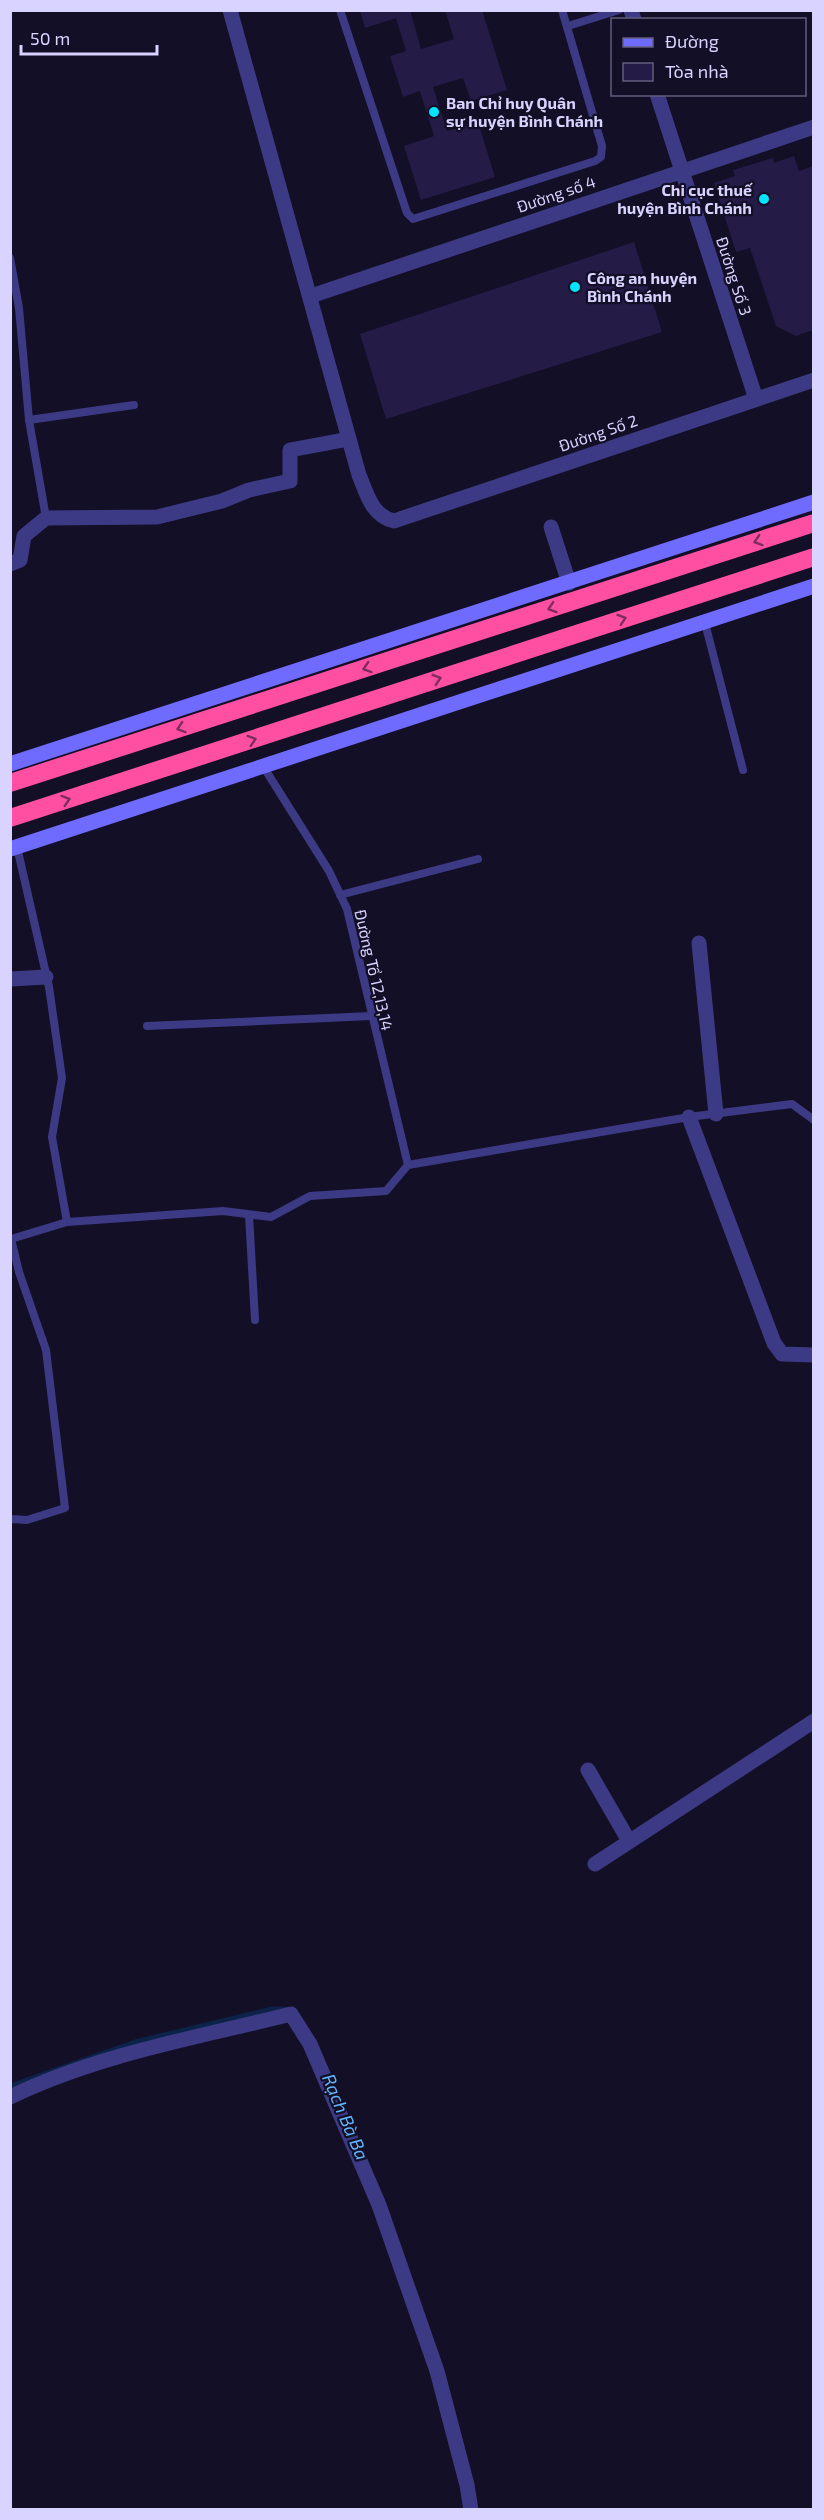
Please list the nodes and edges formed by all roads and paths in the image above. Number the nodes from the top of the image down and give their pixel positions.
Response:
1 (230, 10) edge
2 (340, 10) edge
3 (562, 10) edge
4 (618, 10) edge
5 (568, 26) junction
6 (658, 96) edge
7 (813, 127) edge
8 (681, 170) junction
9 (10, 258) edge
10 (311, 296) junction
11 (813, 380) edge
12 (756, 399) junction
13 (134, 405) dead end
14 (29, 420) junction
15 (349, 439) junction
16 (813, 502) edge
17 (46, 518) junction
18 (813, 523) edge
19 (551, 527) dead end
20 (813, 557) edge
21 (10, 564) edge
22 (569, 583) junction
23 (813, 586) edge
24 (705, 623) junction
25 (10, 764) edge
26 (262, 765) junction
27 (742, 770) dead end
28 (10, 783) edge
29 (10, 818) edge
30 (14, 848) edge
31 (478, 859) dead end
32 (340, 896) junction
33 (699, 943) dead end
34 (46, 977) junction
35 (10, 979) edge
36 (371, 1016) junction
37 (147, 1026) dead end
38 (716, 1113) junction
39 (689, 1117) junction
40 (813, 1120) edge
41 (408, 1165) junction
42 (249, 1215) junction
43 (67, 1222) junction
44 (11, 1239) edge
45 (255, 1320) dead end
46 (813, 1355) edge
47 (10, 1520) edge
48 (813, 1721) edge
49 (588, 1770) dead end
50 (629, 1841) junction
51 (595, 1864) dead end
52 (10, 2097) edge
53 (471, 2510) edge

1 - 10 street
2 - 5 lane
3 - 5 lane
4 - 5 lane
6 - 8 street, Đường Số 3
7 - 8 street, Đường số 4
8 - 10 street, Đường số 4
8 - 12 street, Đường Số 3
9 - 14 lane
10 - 15 street
11 - 12 street, Đường Số 2
12 - 15 street, Đường Số 2
13 - 14 lane
14 - 17 lane
15 - 17 street
16 - 22 street
17 - 21 street
18 -> 28 highway
19 - 22 street
29 -> 20 highway
22 - 25 street
23 - 24 street
24 - 26 street
24 - 27 lane
26 - 30 street
26 - 32 lane, Đường Tổ 12,13,14
30 - 34 lane
31 - 32 lane
32 - 36 lane, Đường Tổ 12,13,14
33 - 38 street
34 - 35 street
34 - 43 lane
36 - 37 lane
36 - 41 lane, Đường Tổ 12,13,14
38 - 39 lane
38 - 40 lane
39 - 41 lane
39 - 46 street
41 - 42 lane
42 - 43 lane
42 - 45 lane
43 - 44 lane
44 - 47 lane
48 - 50 street
49 - 50 street
50 - 51 street
52 - 53 street

